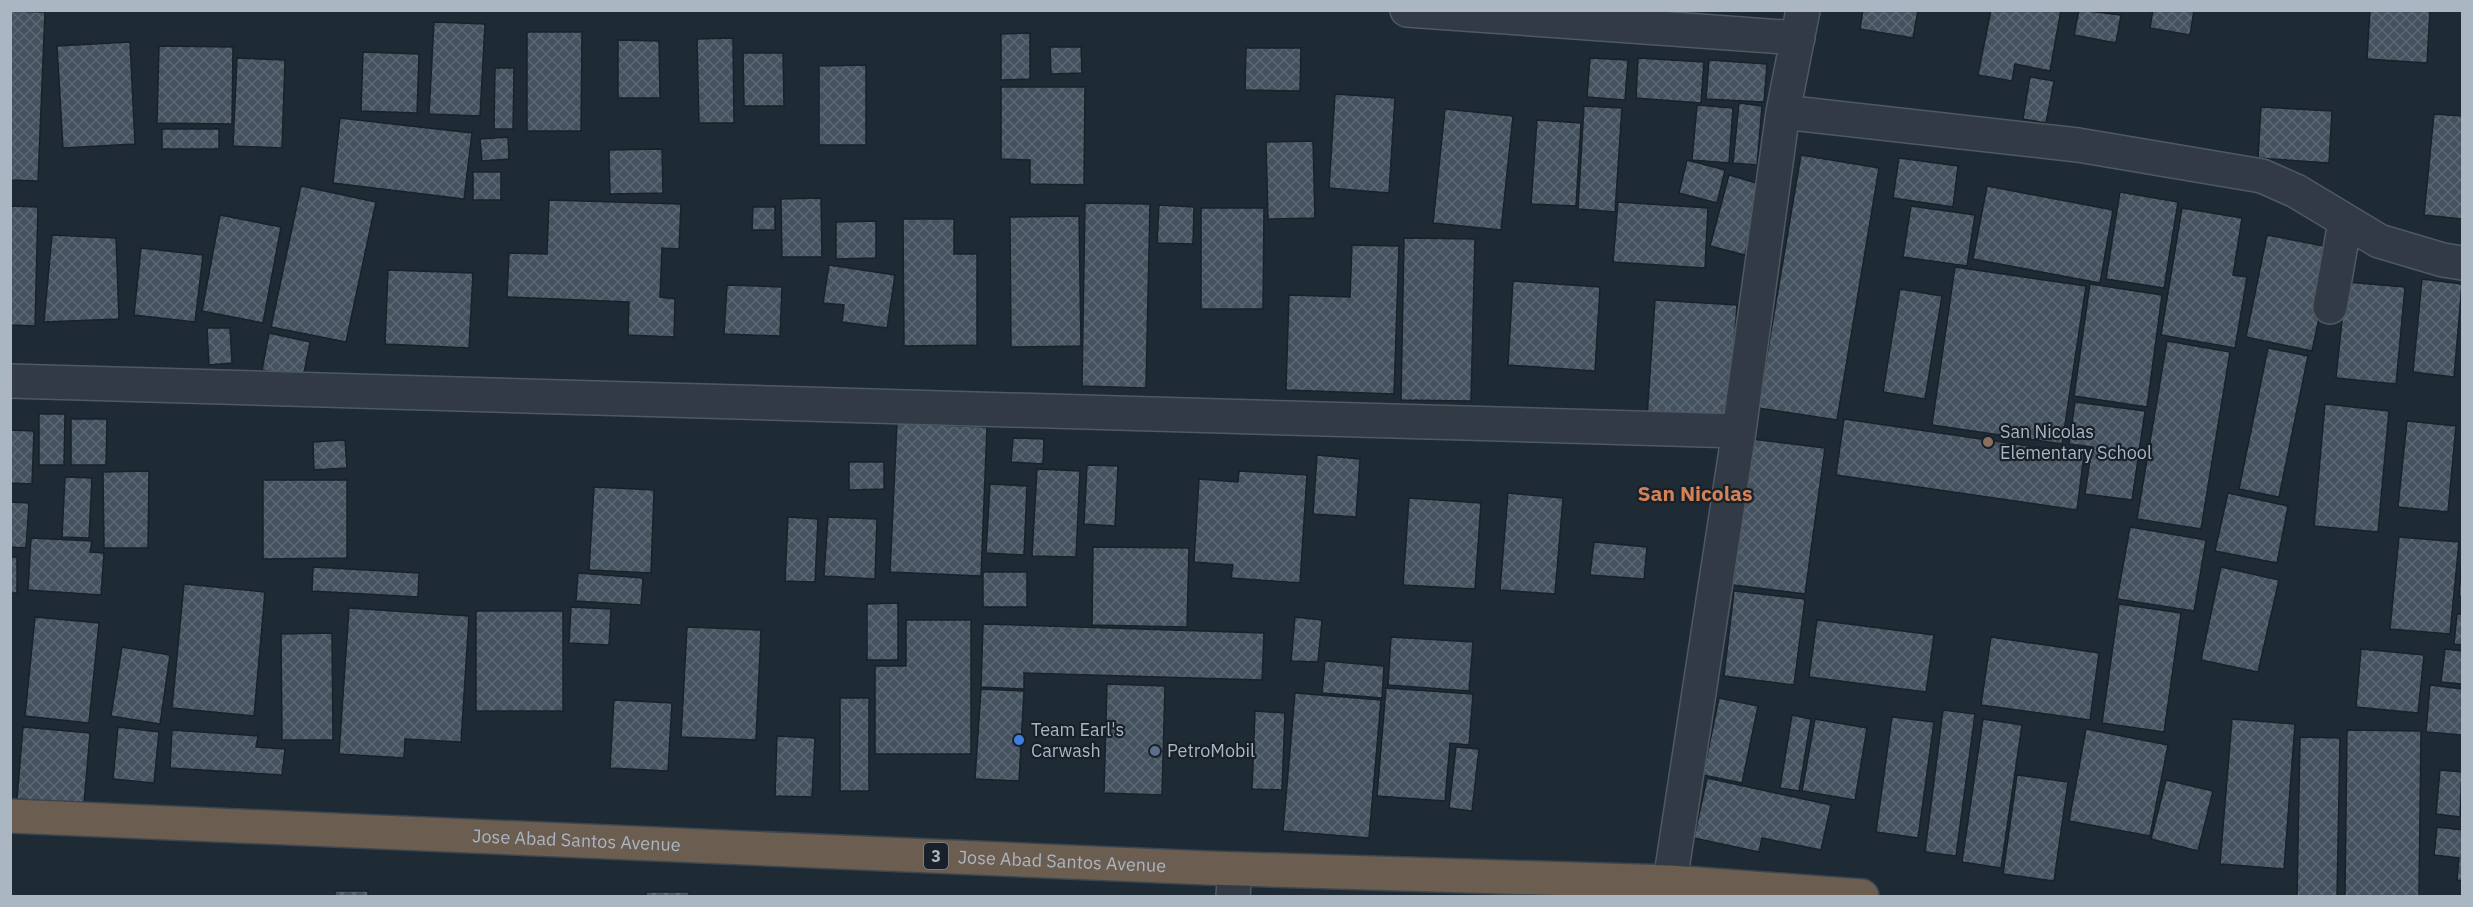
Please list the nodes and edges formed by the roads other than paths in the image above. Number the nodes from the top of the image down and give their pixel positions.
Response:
1 (1407, 10) edge
2 (1801, 24) edge
3 (1783, 112) junction
4 (2345, 222) junction
5 (2463, 263) edge
6 (2330, 307) dead end
7 (10, 381) edge
8 (1739, 431) junction
9 (10, 816) edge
10 (1670, 882) junction
11 (1234, 883) edge
12 (1862, 897) edge

1 - 2 street
2 - 3 street
3 - 4 street
3 - 8 street
4 - 5 street
4 - 6 street
7 - 8 street
8 - 10 street
9 - 11 highway, Jose Abad Santos Avenue / 3
10 - 11 highway, Jose Abad Santos Avenue / 3
10 - 12 highway, Jose Abad Santos Avenue / 3

